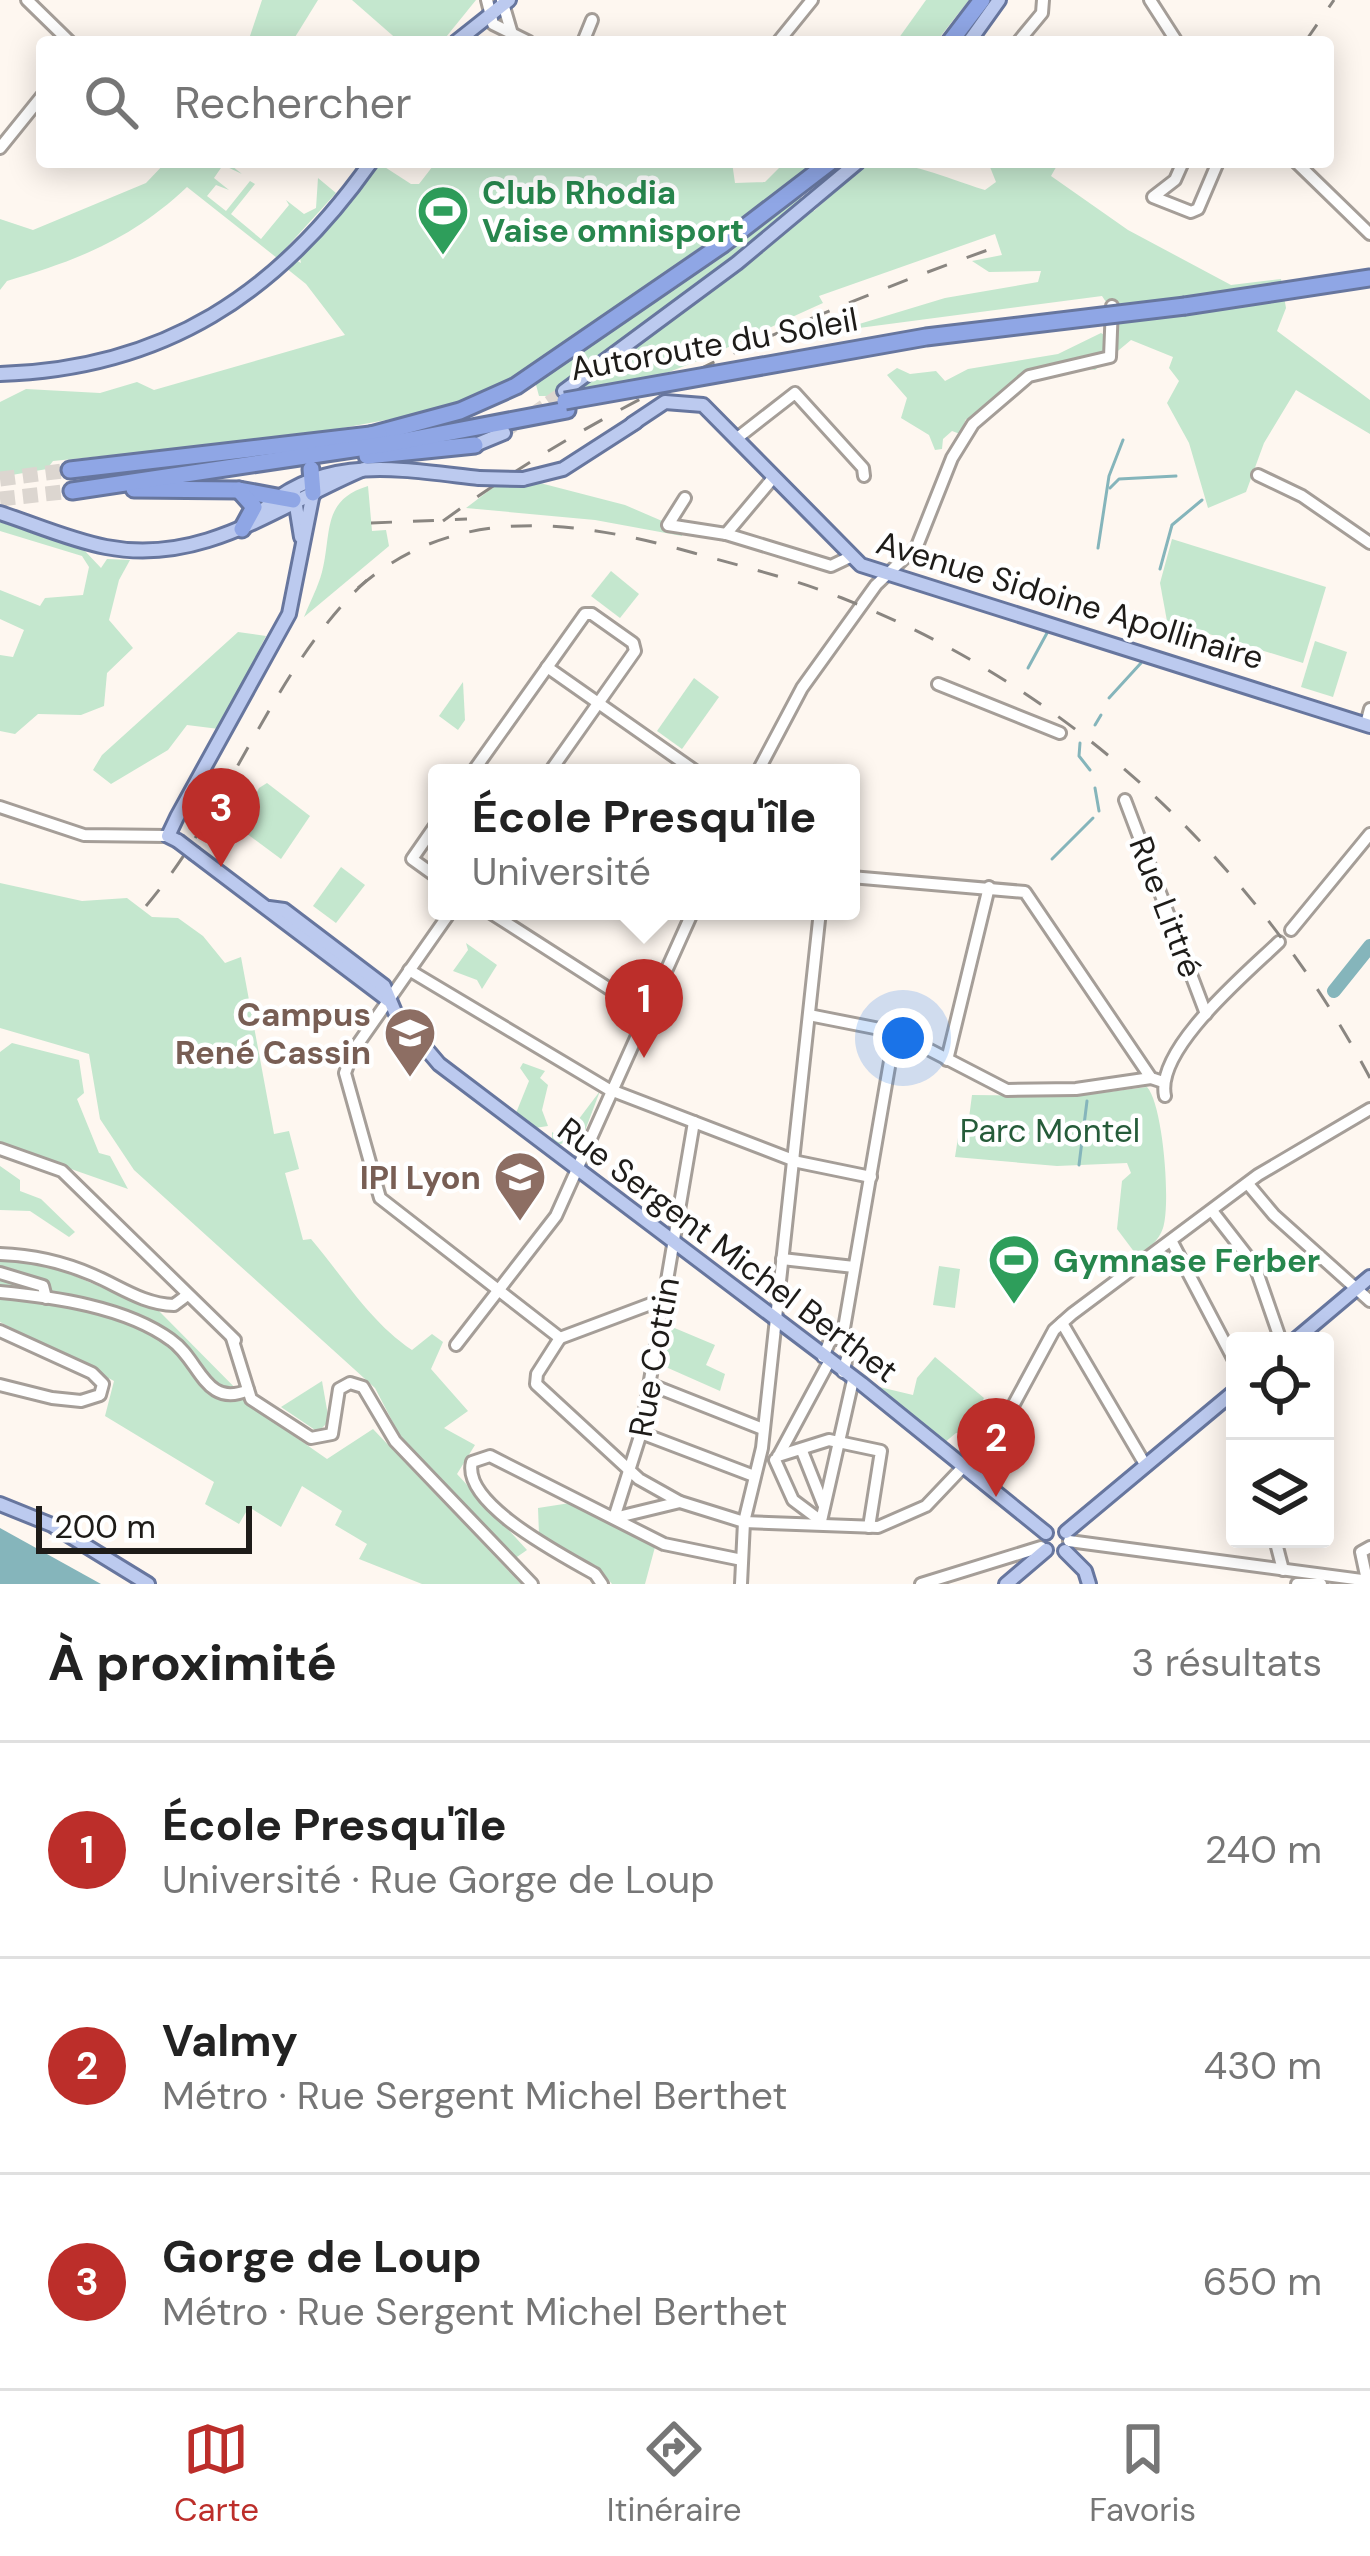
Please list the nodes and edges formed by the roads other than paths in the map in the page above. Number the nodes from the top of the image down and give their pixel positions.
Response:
1 (26, 0) edge
2 (814, 0) edge
3 (982, 0) edge
4 (999, 0) edge
5 (1043, 0) edge
6 (1150, 0) edge
7 (498, 4) edge
8 (592, 20) dead end
9 (64, 36) edge
10 (463, 36) edge
11 (516, 36) edge
12 (586, 36) edge
13 (786, 36) edge
14 (955, 36) edge
15 (972, 36) edge
16 (1023, 36) edge
17 (1173, 36) edge
18 (36, 103) edge
19 (0, 148) edge
20 (366, 168) edge
21 (822, 168) edge
22 (851, 168) edge
23 (1181, 168) edge
24 (1215, 168) edge
25 (1302, 168) edge
26 (1370, 234) edge
27 (1370, 282) edge
28 (1112, 306) dead end
29 (0, 374) edge
30 (565, 401) junction
31 (504, 433) tunnel mouth
32 (371, 435) junction
33 (733, 436) junction
34 (272, 438) dead end
35 (475, 445) joint
36 (158, 460) junction
37 (268, 463) junction
38 (70, 470) tunnel mouth
39 (864, 476) dead end
40 (1258, 476) dead end
41 (773, 478) junction
42 (313, 480) junction
43 (120, 484) junction
44 (239, 490) junction
45 (72, 491) tunnel mouth
46 (685, 498) dead end
47 (288, 504) junction
48 (0, 513) edge
49 (242, 529) junction
50 (726, 534) junction
51 (1370, 543) edge
52 (850, 557) junction
53 (303, 559) junction
54 (891, 574) junction
55 (548, 667) junction
56 (938, 684) dead end
57 (598, 703) junction
58 (1369, 720) edge
59 (1060, 733) dead end
60 (478, 764) edge
61 (555, 764) edge
62 (685, 764) edge
63 (762, 764) edge
64 (1125, 800) dead end
65 (0, 808) edge
66 (1370, 834) edge
67 (428, 836) edge
68 (173, 838) junction
69 (428, 871) edge
70 (860, 878) edge
71 (989, 887) junction
72 (445, 920) edge
73 (502, 920) edge
74 (689, 920) edge
75 (819, 920) edge
76 (1291, 930) dead end
77 (1279, 942) dead end
78 (409, 970) junction
79 (388, 1000) junction
80 (647, 1013) junction
81 (1206, 1014) junction
82 (809, 1015) junction
83 (895, 1032) junction
84 (947, 1060) junction
85 (1160, 1086) junction
86 (613, 1089) junction
87 (1370, 1108) edge
88 (694, 1122) junction
89 (0, 1149) edge
90 (794, 1160) junction
91 (576, 1168) junction
92 (871, 1177) junction
93 (1248, 1184) junction
94 (1214, 1212) junction
95 (674, 1242) junction
96 (1173, 1244) junction
97 (0, 1254) edge
98 (782, 1259) junction
99 (854, 1267) junction
100 (0, 1273) edge
101 (1370, 1277) edge
102 (500, 1289) junction
103 (1356, 1289) junction
104 (0, 1292) edge
105 (186, 1296) junction
106 (46, 1298) junction
107 (664, 1299) junction
108 (1370, 1301) edge
109 (776, 1319) junction
110 (1062, 1323) junction
111 (0, 1331) edge
112 (1278, 1332) edge
113 (1305, 1332) edge
114 (560, 1338) junction
115 (842, 1340) junction
116 (456, 1345) dead end
117 (1226, 1345) edge
118 (826, 1359) junction
119 (848, 1376) junction
120 (0, 1384) edge
121 (650, 1384) junction
122 (248, 1390) junction
123 (1226, 1399) edge
124 (764, 1429) junction
125 (641, 1433) junction
126 (838, 1442) junction
127 (802, 1451) junction
128 (760, 1453) junction
129 (778, 1456) junction
130 (962, 1466) junction
131 (1146, 1466) junction
132 (632, 1472) junction
133 (754, 1477) junction
134 (680, 1502) junction
135 (0, 1504) edge
136 (824, 1506) junction
137 (652, 1508) junction
138 (614, 1518) junction
139 (820, 1521) junction
140 (744, 1522) junction
141 (869, 1527) junction
142 (648, 1535) junction
143 (1067, 1541) junction
144 (1045, 1543) junction
145 (1277, 1548) edge
146 (1365, 1550) edge
147 (742, 1561) junction
148 (1283, 1570) junction
149 (1369, 1581) edge
150 (1298, 1583) edge
151 (148, 1584) edge
152 (532, 1584) edge
153 (602, 1584) edge
154 (742, 1584) edge
155 (921, 1584) edge
156 (1006, 1584) edge
157 (1089, 1584) edge
158 (1321, 1584) edge

1 - 9 street
2 - 13 street
3 - 14 highway
4 - 15 main road
5 - 16 street
6 - 17 street
7 - 10 main road
7 - 11 street
8 - 12 street
18 - 19 street
20 - 29 main road
21 - 32 highway
22 - 30 main road
23 - 24 street
25 - 26 street
27 - 30 highway, Autoroute du Soleil, bridge
28 - 54 street
30 - 32 highway, Autoroute du Soleil
30 - 37 highway, Autoroute du Soleil
31 - 35 main road
32 - 36 highway, Autoroute du Soleil
33 - 39 street
33 - 41 main road, Avenue Sidoine Apollinaire
33 - 42 main road, Avenue Sidoine Apollinaire, bridge
34 - 36 highway
35 - 37 highway
36 - 38 highway, Autoroute du Soleil
37 - 43 highway, Autoroute du Soleil
40 - 51 street
41 - 50 street
41 - 52 main road, Avenue Sidoine Apollinaire
42 - 47 main road, Avenue Sidoine Apollinaire
42 - 53 main road
43 - 44 highway
43 - 45 highway, Autoroute du Soleil
44 - 47 highway
44 - 49 highway
46 - 50 street
47 - 49 main road, Avenue Sidoine Apollinaire
47 - 53 main road
48 - 49 main road, Avenue Sidoine Apollinaire
50 - 52 street
52 - 54 main road, Avenue Sidoine Apollinaire
53 - 68 main road
54 - 58 main road, Avenue Sidoine Apollinaire
54 - 63 street
55 - 57 street
55 - 57 street
55 - 60 street
56 - 59 street
57 - 61 street
57 - 62 street
64 - 81 street, Rue Littré
65 - 68 street
66 - 76 street
67 - 69 street
68 - 79 main road, Rue Sergent Michel Berthet, bridge
70 - 71 street
71 - 84 street
71 - 85 street
72 - 78 street
73 - 80 street
74 - 80 street
75 - 82 street
77 - 81 street
78 - 79 street
78 - 86 street
79 - 91 main road, Rue Sergent Michel Berthet
79 - 102 street
80 - 86 street
81 - 85 street
82 - 83 street
82 - 90 street
83 - 84 street
83 - 92 street
84 - 85 street
86 - 88 street
86 - 91 street
87 - 93 street
88 - 90 street
88 - 95 street, Rue Cottin
89 - 105 street
90 - 92 street
90 - 98 street
91 - 95 main road, Rue Sergent Michel Berthet
91 - 102 street
92 - 99 street
93 - 94 street
93 - 103 street
94 - 96 street
94 - 112 street
95 - 107 street, Rue Cottin
95 - 109 main road, Rue Sergent Michel Berthet
96 - 110 street
96 - 117 street
97 - 105 street
98 - 99 street
98 - 109 street
99 - 115 street
100 - 106 street
101 - 103 main road
102 - 114 street
102 - 116 street
103 - 108 street
103 - 113 main road
104 - 106 street
105 - 122 street
106 - 122 street
107 - 114 street
107 - 121 street, Rue Cottin
109 - 118 main road, Rue Sergent Michel Berthet
109 - 124 street
110 - 130 street
110 - 131 street
111 - 120 street
114 - 132 street
115 - 118 street
115 - 119 street
118 - 119 main road, Rue Sergent Michel Berthet
118 - 129 street
119 - 126 street
119 - 130 main road, Rue Sergent Michel Berthet
121 - 124 street
121 - 125 street, Rue Cottin
122 - 152 street
123 - 131 main road
124 - 128 street
125 - 132 street, Rue Cottin
125 - 133 street
126 - 127 street
126 - 136 street
126 - 141 street
127 - 129 street
127 - 136 street
128 - 129 street
128 - 133 street
129 - 139 street
130 - 141 street
130 - 144 main road, Rue Sergent Michel Berthet
131 - 143 main road
132 - 134 street
132 - 138 street, Rue Cottin
133 - 140 street
134 - 137 street
134 - 140 street
135 - 151 main road
136 - 139 street
137 - 138 street
137 - 142 street
138 - 142 street
138 - 153 street
139 - 140 street
139 - 141 street
140 - 147 street
142 - 147 street
143 - 144 main road
143 - 144 main road
143 - 148 street
143 - 157 main road
144 - 155 street
144 - 156 main road
145 - 148 street
146 - 149 street
147 - 154 street
148 - 149 street
150 - 158 street

